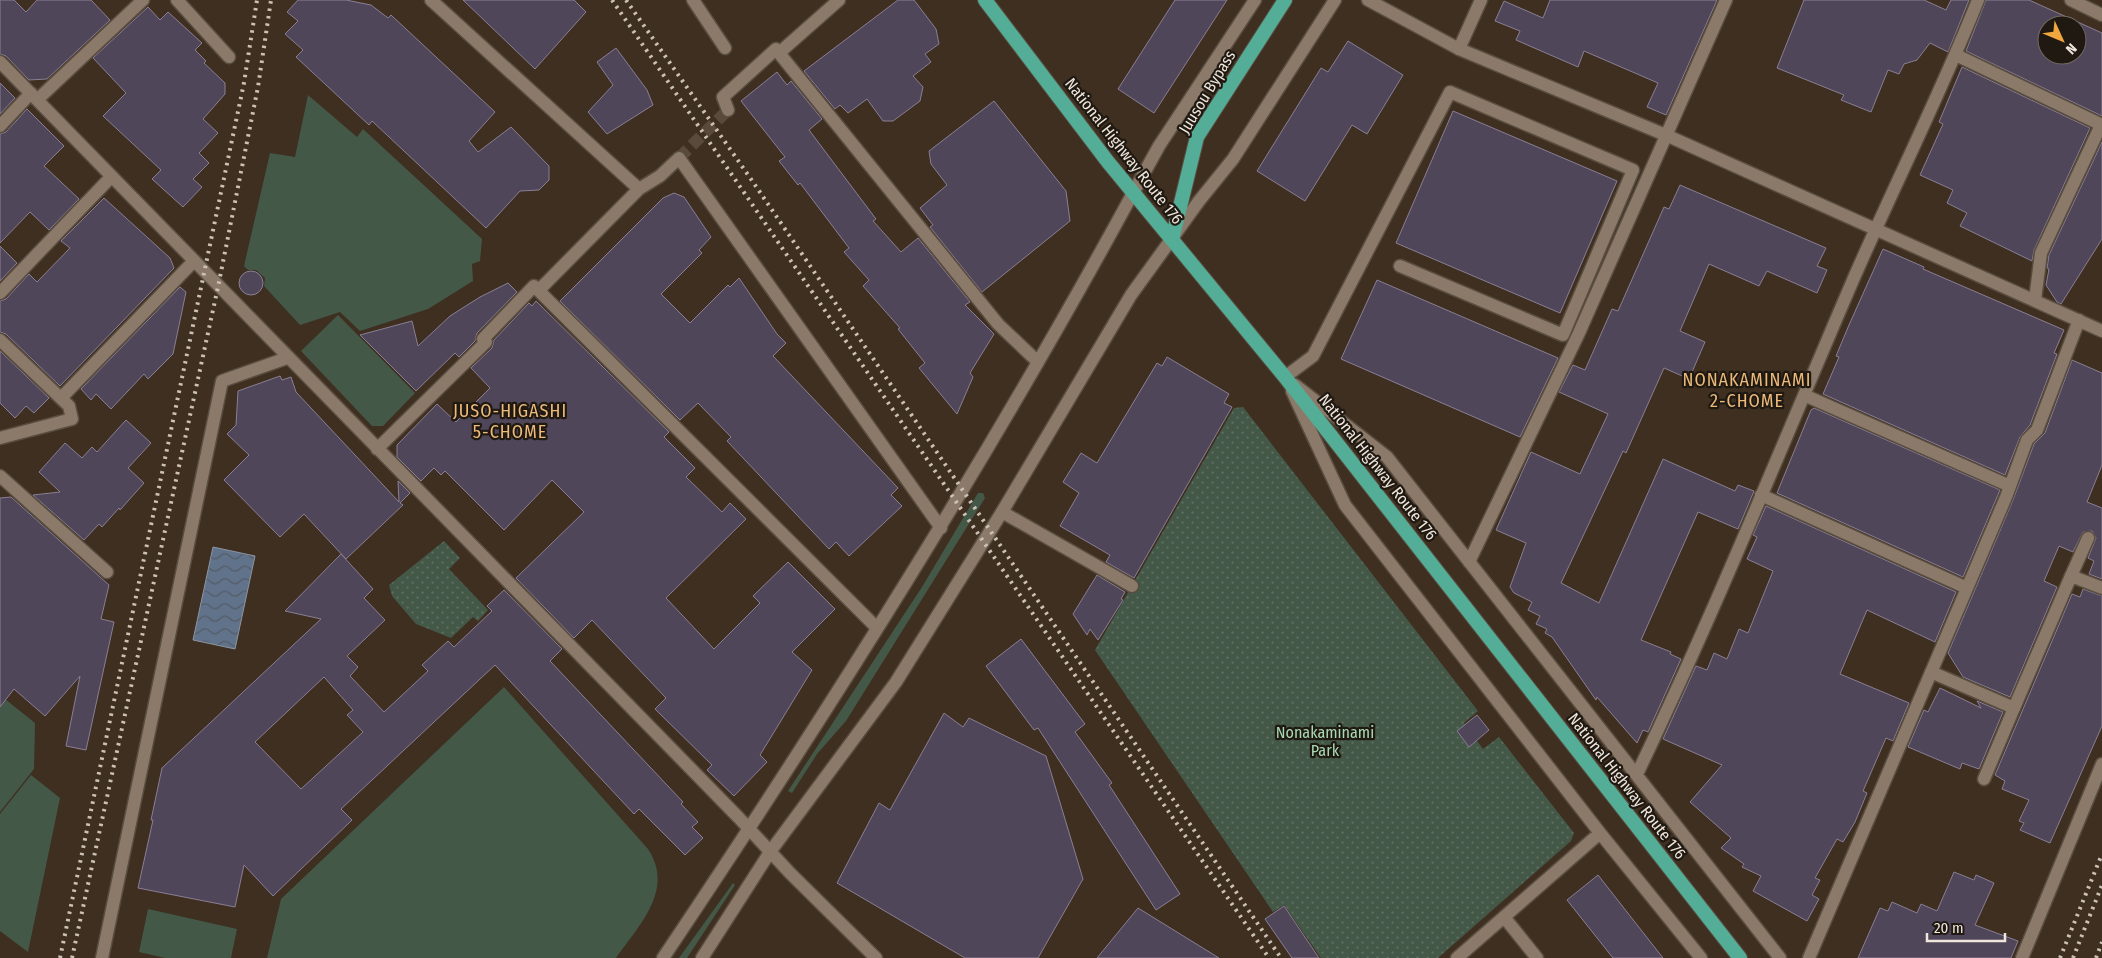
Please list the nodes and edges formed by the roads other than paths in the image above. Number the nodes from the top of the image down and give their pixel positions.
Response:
1 (143, 0) edge
2 (177, 0) edge
3 (430, 0) edge
4 (693, 0) edge
5 (839, 0) edge
6 (985, 0) edge
7 (1255, 0) edge
8 (1285, 0) edge
9 (1335, 0) edge
10 (1368, 0) edge
11 (1481, 0) edge
12 (1726, 0) edge
13 (1978, 0) edge
14 (2071, 0) edge
15 (2102, 15) edge
16 (725, 48) dead end
17 (1459, 49) junction
18 (779, 53) junction
19 (1956, 55) junction
20 (229, 57) dead end
21 (0, 62) edge
22 (34, 97) junction
23 (728, 110) tunnel mouth
24 (2102, 125) edge
25 (0, 126) edge
26 (1668, 136) junction
27 (111, 177) junction
28 (639, 189) junction
29 (1133, 193) junction
30 (1875, 229) junction
31 (1172, 240) junction
32 (193, 262) junction
33 (1400, 266) dead end
34 (539, 290) junction
35 (0, 293) edge
36 (2035, 300) junction
37 (2078, 320) junction
38 (2102, 331) edge
39 (0, 340) edge
40 (287, 358) junction
41 (1038, 362) junction
42 (1285, 377) junction
43 (1804, 395) junction
44 (61, 398) junction
45 (0, 438) edge
46 (377, 449) junction
47 (2, 480) edge
48 (2010, 486) junction
49 (1761, 495) junction
50 (1002, 512) junction
51 (942, 528) junction
52 (2088, 538) dead end
53 (1469, 562) junction
54 (108, 572) dead end
55 (2071, 576) junction
56 (1132, 586) dead end
57 (1967, 588) junction
58 (2102, 588) edge
59 (877, 628) junction
60 (1931, 672) junction
61 (2014, 708) junction
62 (2102, 764) edge
63 (1637, 774) junction
64 (1984, 779) dead end
65 (749, 829) junction
66 (1600, 833) junction
67 (770, 852) junction
68 (1504, 917) junction
69 (102, 958) edge
70 (663, 958) edge
71 (702, 958) edge
72 (876, 958) edge
73 (1457, 958) edge
74 (1537, 958) edge
75 (1701, 958) edge
76 (1740, 958) edge
77 (1780, 958) edge
78 (1809, 958) edge
79 (2022, 958) edge

1 - 22 street
2 - 20 street
3 - 28 street
4 - 16 street
5 - 18 street
6 - 29 highway, National Highway Route 176
7 - 29 street
8 - 31 highway, Juusou Bypass
9 - 31 street
10 - 17 street
11 - 17 street
12 - 26 street
13 - 19 street
14 - 15 street
17 - 26 street
18 - 23 street
18 - 41 street
19 - 24 street
19 - 30 street
21 - 22 street
22 - 25 street
22 - 27 street
24 - 36 street
26 - 30 street
26 - 53 street
27 - 32 street
27 - 35 street
28 - 34 street
28 - 51 street
29 - 31 highway, National Highway Route 176
29 - 41 street
30 - 36 street
30 - 43 street
31 - 42 highway, National Highway Route 176
31 - 50 street
32 - 40 street
32 - 44 street
33 - 42 street
34 - 46 street
34 - 59 street
36 - 37 street
37 - 38 street
37 - 48 street
39 - 44 street
40 - 46 street
40 - 69 street
41 - 51 street
42 - 53 street
42 - 66 street
42 - 76 highway, National Highway Route 176
43 - 48 street
43 - 49 street
44 - 45 street
46 - 65 street
47 - 54 street
48 - 57 street
49 - 57 street
49 - 63 street
50 - 56 street
50 - 67 street
51 - 59 street
52 - 55 street
53 - 63 street
55 - 58 street
55 - 61 street
57 - 60 street
59 - 65 street
60 - 61 street
60 - 78 street
61 - 64 street
62 - 79 street
63 - 77 street
65 - 67 street
65 - 70 street
66 - 68 street
66 - 75 street
67 - 71 street
67 - 72 street
68 - 73 street
68 - 74 street

